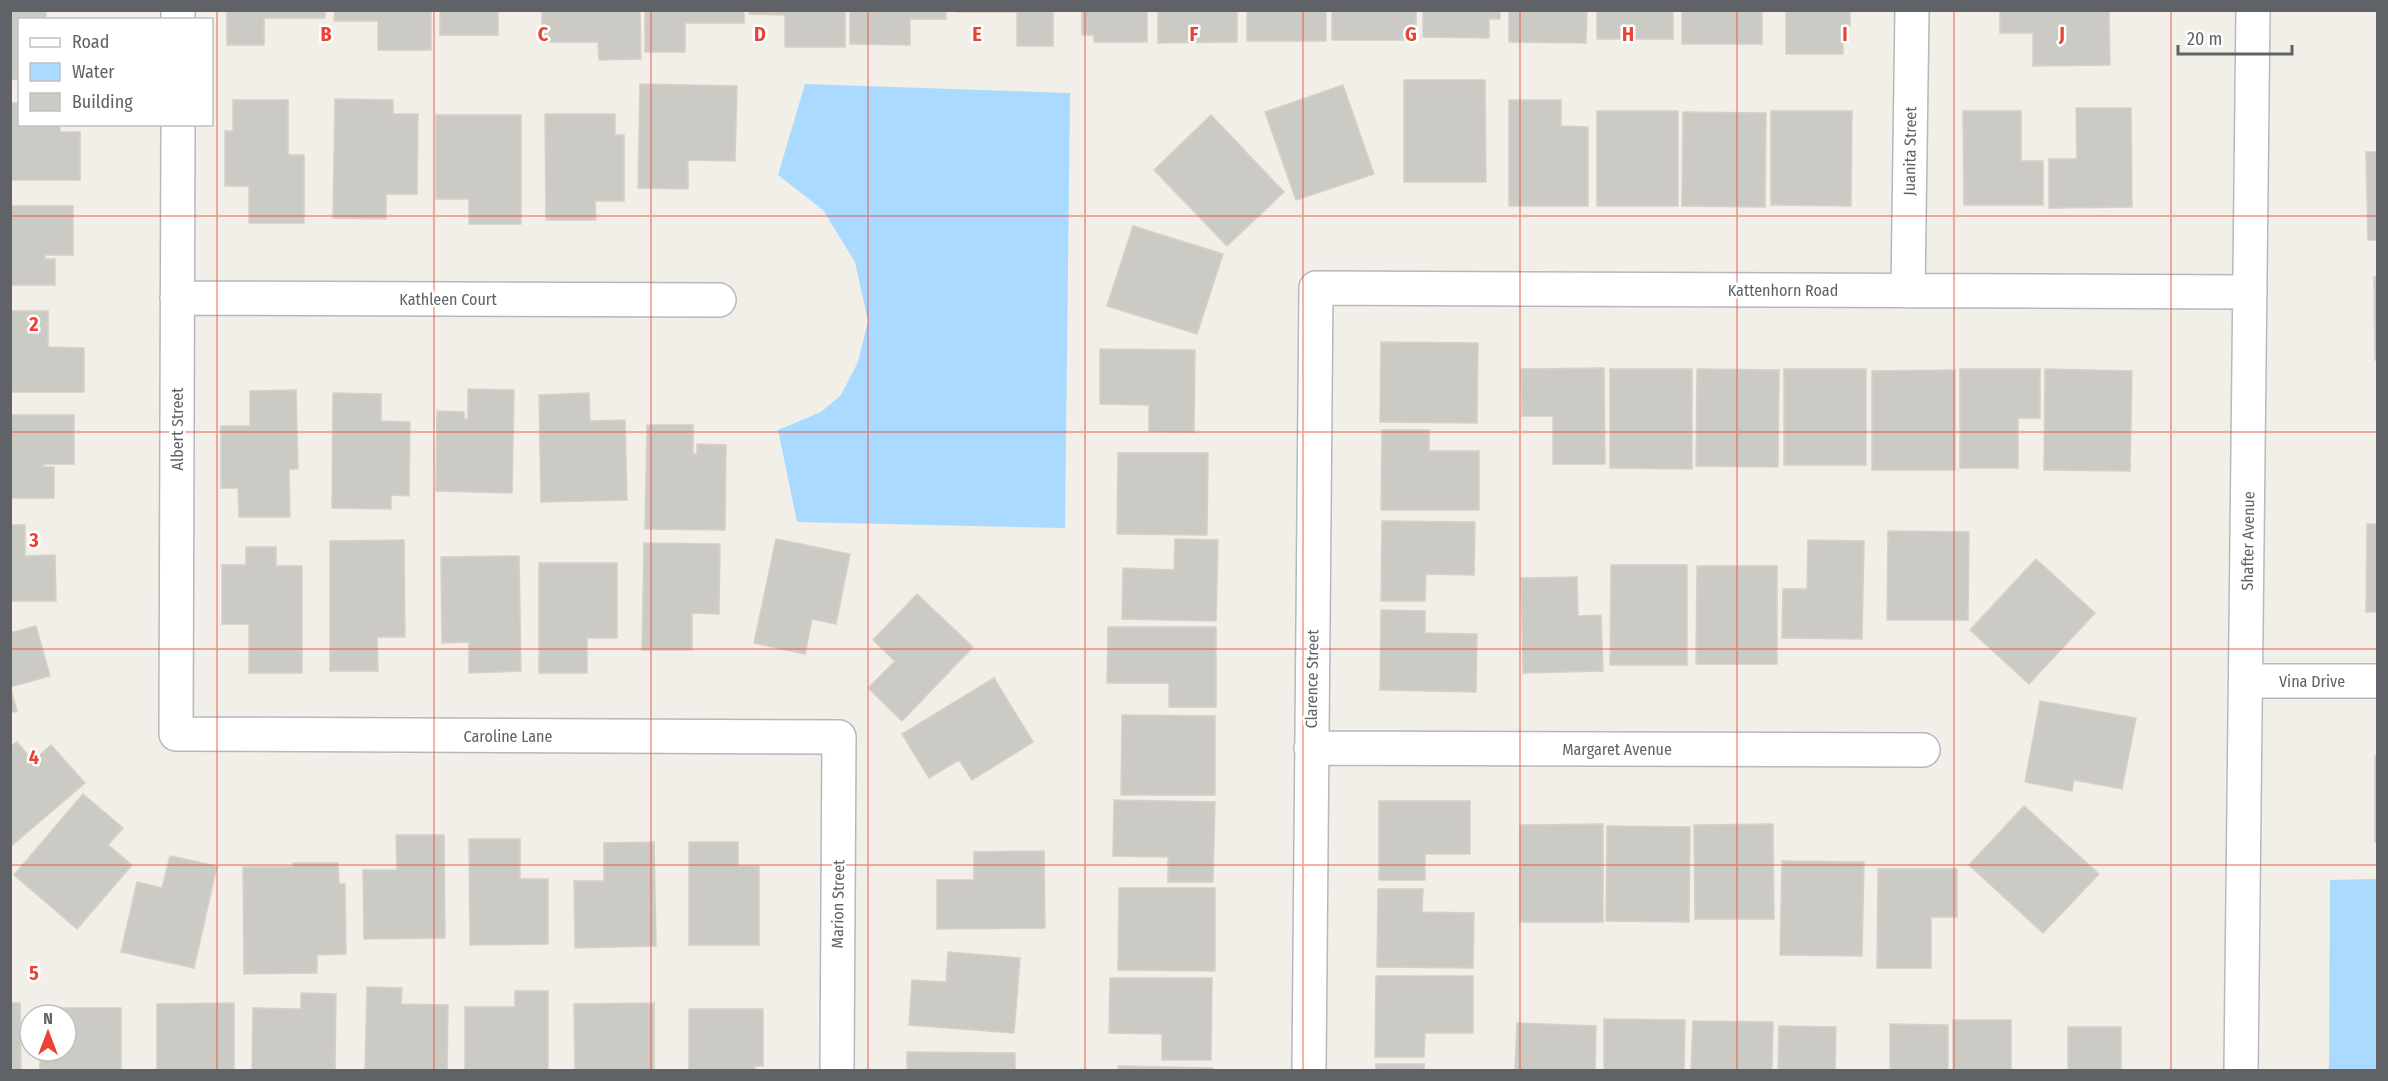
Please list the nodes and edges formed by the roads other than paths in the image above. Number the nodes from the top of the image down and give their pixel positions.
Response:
1 (1912, 10) edge
2 (2253, 10) edge
3 (178, 126) edge
4 (1316, 288) joint
5 (1908, 291) junction
6 (2250, 292) junction
7 (177, 298) junction
8 (719, 300) dead end
9 (2246, 681) junction
10 (2378, 681) edge
11 (176, 734) joint
12 (840, 737) joint
13 (1311, 748) junction
14 (1923, 750) dead end
15 (837, 1071) edge
16 (1309, 1071) edge
17 (2241, 1071) edge

1 - 5 street, Juanita Street
2 - 6 street, Shafter Avenue
3 - 7 street, Albert Street
4 - 5 street, Kattenhorn Road
4 - 13 street, Clarence Street
5 - 6 street, Kattenhorn Road
6 - 9 street, Shafter Avenue
7 - 8 street, Kathleen Court
7 - 11 street, Albert Street
9 - 10 street, Vina Drive
9 - 17 street, Shafter Avenue
11 - 12 street, Caroline Lane
12 - 15 street, Marion Street
13 - 14 street, Margaret Avenue
13 - 16 street, Clarence Street

